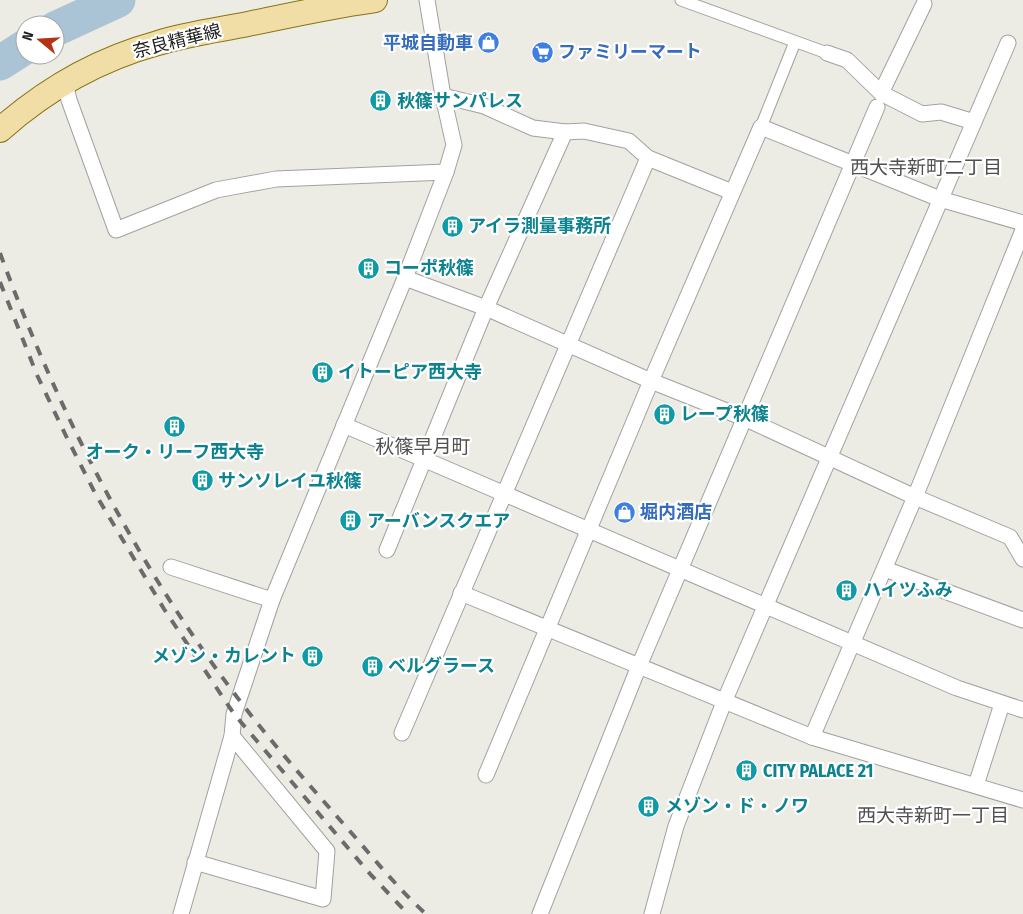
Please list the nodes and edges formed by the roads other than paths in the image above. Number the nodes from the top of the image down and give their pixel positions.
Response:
1 (375, 0) edge
2 (427, 0) edge
3 (681, 0) edge
4 (924, 4) dead end
5 (795, 42) junction
6 (1008, 43) dead end
7 (827, 53) joint
8 (65, 82) junction
9 (443, 96) junction
10 (879, 100) junction
11 (974, 122) junction
12 (761, 126) junction
13 (0, 130) edge
14 (564, 132) junction
15 (648, 158) junction
16 (852, 165) junction
17 (446, 172) junction
18 (732, 192) junction
19 (940, 199) junction
20 (1023, 223) edge
21 (1023, 230) edge
22 (405, 278) junction
23 (486, 308) junction
24 (569, 346) junction
25 (651, 380) junction
26 (744, 418) junction
27 (344, 425) junction
28 (829, 457) junction
29 (425, 458) junction
30 (503, 494) junction
31 (915, 497) junction
32 (588, 530) junction
33 (387, 550) dead end
34 (1023, 559) edge
35 (171, 567) dead end
36 (680, 567) junction
37 (885, 569) junction
38 (461, 593) junction
39 (272, 600) junction
40 (766, 605) junction
41 (1023, 620) edge
42 (546, 627) junction
43 (854, 644) junction
44 (639, 666) junction
45 (724, 702) junction
46 (1002, 704) junction
47 (1023, 710) edge
48 (402, 733) dead end
49 (232, 736) junction
50 (812, 737) junction
51 (486, 775) dead end
52 (976, 785) junction
53 (1023, 800) edge
54 (195, 862) junction
55 (181, 914) edge
56 (540, 914) edge
57 (652, 914) edge

1 - 8 main road, 奈良精華線
2 - 9 street
3 - 5 street
4 - 10 street
5 - 7 street
5 - 12 street
6 - 11 street
7 - 10 street
8 - 13 main road, 奈良精華線
8 - 17 street
9 - 14 street
9 - 17 street
10 - 11 street
10 - 16 street
11 - 19 street
12 - 16 street
12 - 18 street
14 - 15 street
14 - 23 street
15 - 18 street
15 - 24 street
16 - 19 street
16 - 26 street
17 - 22 street
18 - 25 street
19 - 20 street
19 - 28 street
21 - 31 street
22 - 23 street
22 - 27 street
23 - 24 street
23 - 29 street
24 - 25 street
24 - 30 street
25 - 26 street
25 - 32 street
26 - 28 street
26 - 36 street
27 - 29 street
27 - 39 street
28 - 31 street
28 - 40 street
29 - 30 street
29 - 33 street
30 - 32 street
30 - 38 street
31 - 34 street
31 - 37 street
32 - 36 street
32 - 42 street
35 - 39 street
36 - 40 street
36 - 44 street
37 - 41 street
37 - 43 street
38 - 42 street
38 - 48 street
39 - 49 street
40 - 43 street
40 - 45 street
42 - 44 street
42 - 51 street
43 - 46 street
43 - 50 street
44 - 45 street
44 - 56 street
45 - 50 street
45 - 57 street
46 - 47 street
46 - 52 street
49 - 54 street
49 - 54 street
50 - 52 street
52 - 53 street
54 - 55 street

